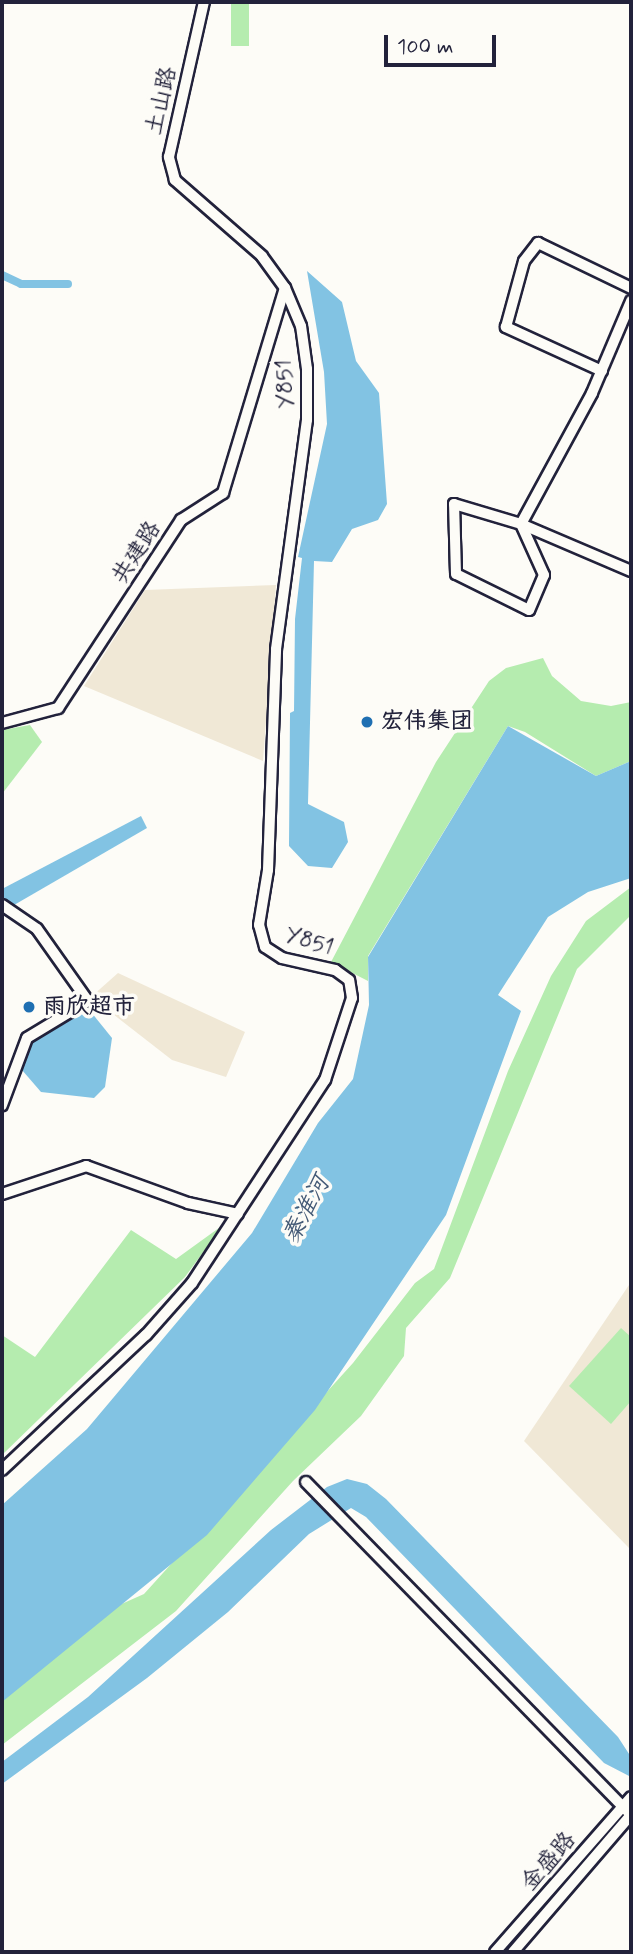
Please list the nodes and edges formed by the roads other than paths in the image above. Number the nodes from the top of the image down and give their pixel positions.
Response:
1 (204, 2) edge
2 (285, 288) junction
3 (631, 288) edge
4 (631, 301) edge
5 (602, 372) junction
6 (521, 524) junction
7 (631, 571) edge
8 (2, 723) edge
9 (2, 905) edge
10 (2, 1105) edge
11 (2, 1194) edge
12 (238, 1214) junction
13 (2, 1470) edge
14 (306, 1482) dead end
15 (631, 1797) edge
16 (623, 1807) junction
17 (631, 1815) edge
18 (495, 1952) edge
19 (513, 1952) edge

1 - 2 street, 土山路
2 - 8 street, 共建路
2 - 12 street, Y851
3 - 5 street
4 - 5 street
5 - 6 street
6 - 6 street
6 - 7 street
9 - 10 street
11 - 12 street
12 - 13 street, Y851
14 - 16 street
15 - 16 street, 金盛路
16 - 17 street
16 - 18 street, 金盛路
17 - 19 street, 金盛路

